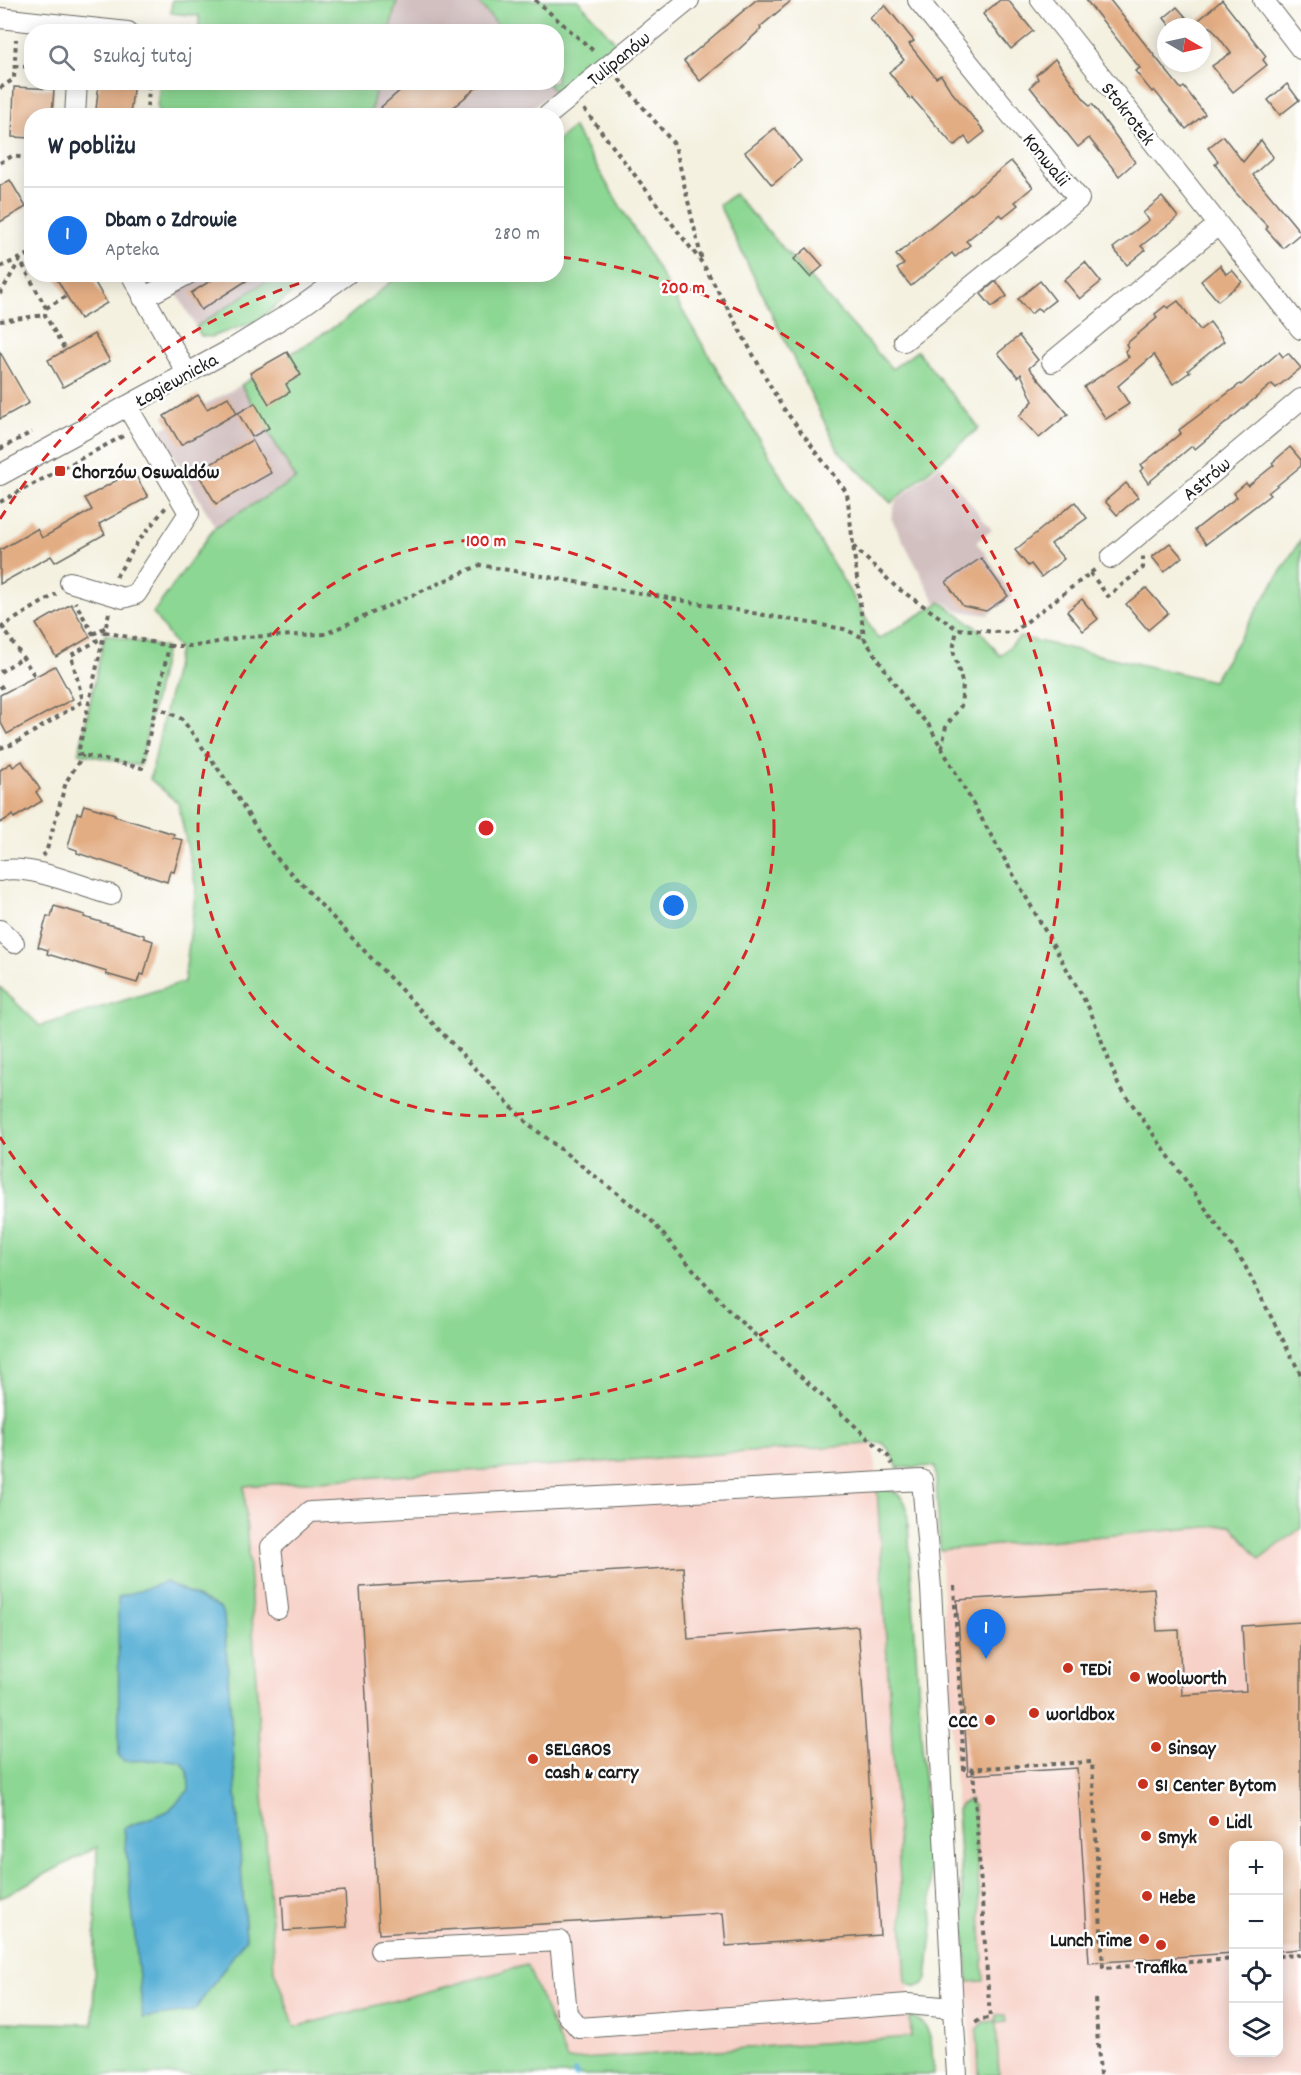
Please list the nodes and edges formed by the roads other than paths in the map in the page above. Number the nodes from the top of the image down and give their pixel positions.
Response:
1 (688, 0) edge
2 (918, 0) edge
3 (1041, 0) edge
4 (1263, 0) edge
5 (9, 19) edge
6 (45, 24) edge
7 (1301, 49) edge
8 (77, 90) edge
9 (75, 108) edge
10 (556, 108) edge
11 (1218, 225) junction
12 (134, 282) edge
13 (173, 282) edge
14 (335, 282) edge
15 (143, 298) junction
16 (1301, 329) edge
17 (904, 341) dead end
18 (1052, 362) dead end
19 (187, 373) junction
20 (1301, 399) edge
21 (127, 406) junction
22 (0, 475) edge
23 (1111, 558) road end
24 (70, 588) road end
25 (9, 871) edge
26 (111, 895) dead end
27 (278, 1609) dead end
28 (380, 1950) dead end
29 (953, 2008) junction
30 (957, 2075) edge

1 - 10 street, Tulipanów
2 - 17 street, Konwalii
3 - 11 street, Stokrotek
4 - 7 street
5 - 6 street
8 - 9 street
11 - 16 street, Stokrotek
11 - 18 street
12 - 15 street
13 - 15 street
14 - 19 street, Łagiewnicka
15 - 19 street
19 - 21 street, Łagiewnicka
20 - 23 street, Astrów
21 - 22 street, Łagiewnicka
21 - 24 street
25 - 26 street
27 - 29 street
28 - 29 street
29 - 30 street

